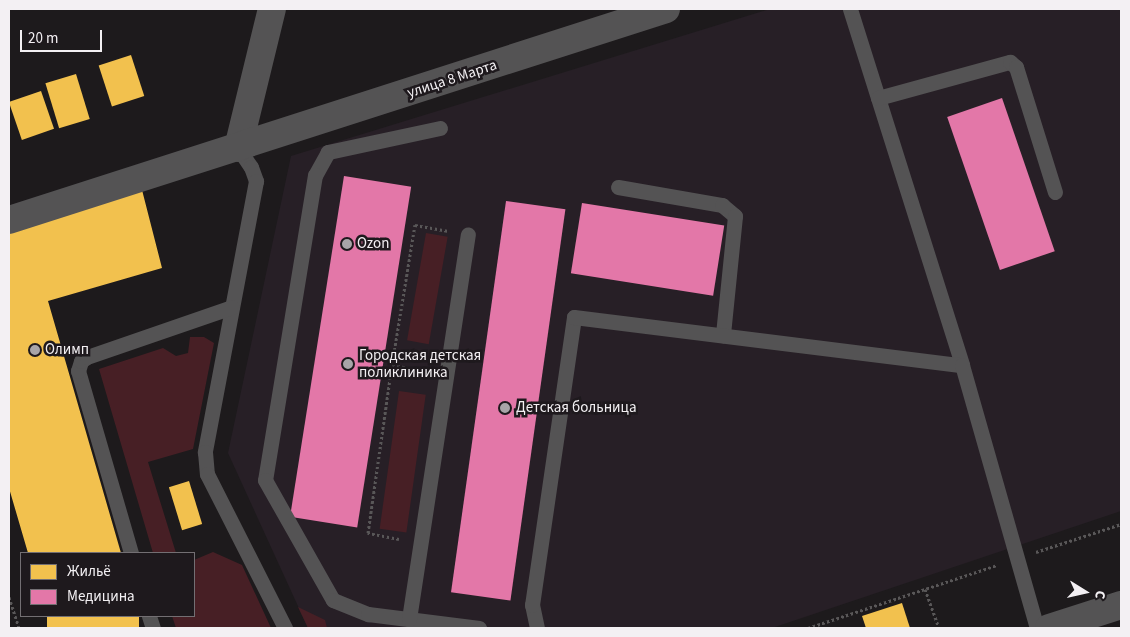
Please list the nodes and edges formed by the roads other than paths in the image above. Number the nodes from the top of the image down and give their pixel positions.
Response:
1 (272, 9) edge
2 (666, 9) edge
3 (850, 9) edge
4 (878, 98) junction
5 (440, 128) dead end
6 (238, 148) junction
7 (618, 187) dead end
8 (1055, 192) dead end
9 (9, 220) edge
10 (468, 235) road end
11 (232, 307) junction
12 (722, 335) junction
13 (962, 365) junction
14 (131, 552) edge
15 (1121, 605) edge
16 (409, 619) junction
17 (285, 628) edge
18 (480, 628) edge
19 (537, 628) edge
20 (1037, 628) edge
21 (1049, 628) edge

1 - 6 street
2 - 6 street, улица 8 Марта
3 - 4 lane
4 - 8 lane
4 - 13 lane
5 - 16 lane
6 - 9 street, улица 8 Марта
6 - 11 lane
7 - 12 lane
10 - 16 lane
11 - 14 lane
11 - 17 lane
12 - 13 lane
12 - 19 lane
13 - 20 lane
15 - 21 street
16 - 18 lane

